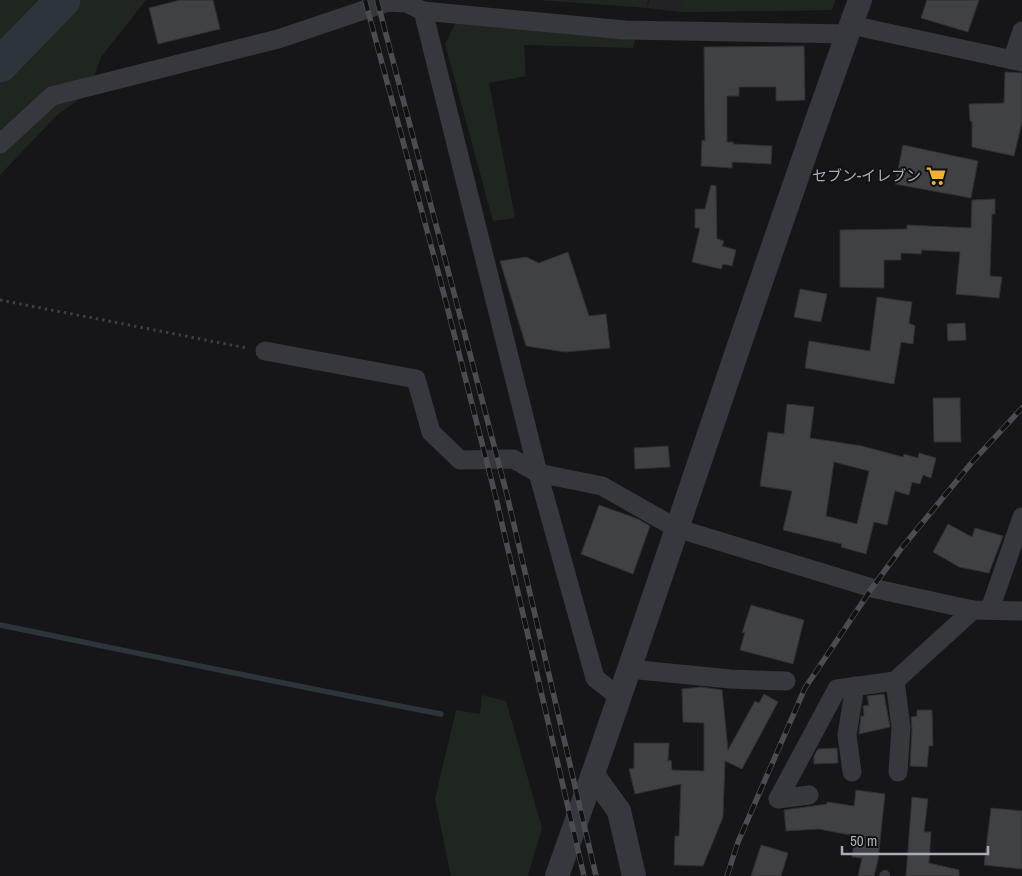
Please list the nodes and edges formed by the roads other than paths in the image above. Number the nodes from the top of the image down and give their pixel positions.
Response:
1 (860, 0) edge
2 (406, 2) edge
3 (423, 11) junction
4 (849, 29) junction
5 (1022, 31) edge
6 (1017, 61) edge
7 (0, 144) edge
8 (264, 351) road end
9 (538, 473) junction
10 (1022, 517) edge
11 (676, 528) junction
12 (981, 610) junction
13 (1022, 610) edge
14 (629, 669) junction
15 (786, 681) dead end
16 (895, 681) junction
17 (855, 686) junction
18 (619, 697) junction
19 (852, 772) dead end
20 (898, 772) dead end
21 (593, 774) junction
22 (809, 795) dead end
23 (557, 876) edge
24 (634, 876) edge

1 - 4 street
2 - 3 street
2 - 7 street
3 - 4 street
3 - 9 street
4 - 6 street
4 - 11 street
5 - 6 street
8 - 9 street
9 - 11 street
9 - 18 street
10 - 12 street
11 - 12 street
11 - 14 street
12 - 13 street
12 - 16 street
14 - 15 street
14 - 18 street
16 - 17 street
16 - 20 street
17 - 19 street
17 - 22 street
18 - 21 street
21 - 23 street
21 - 24 street

